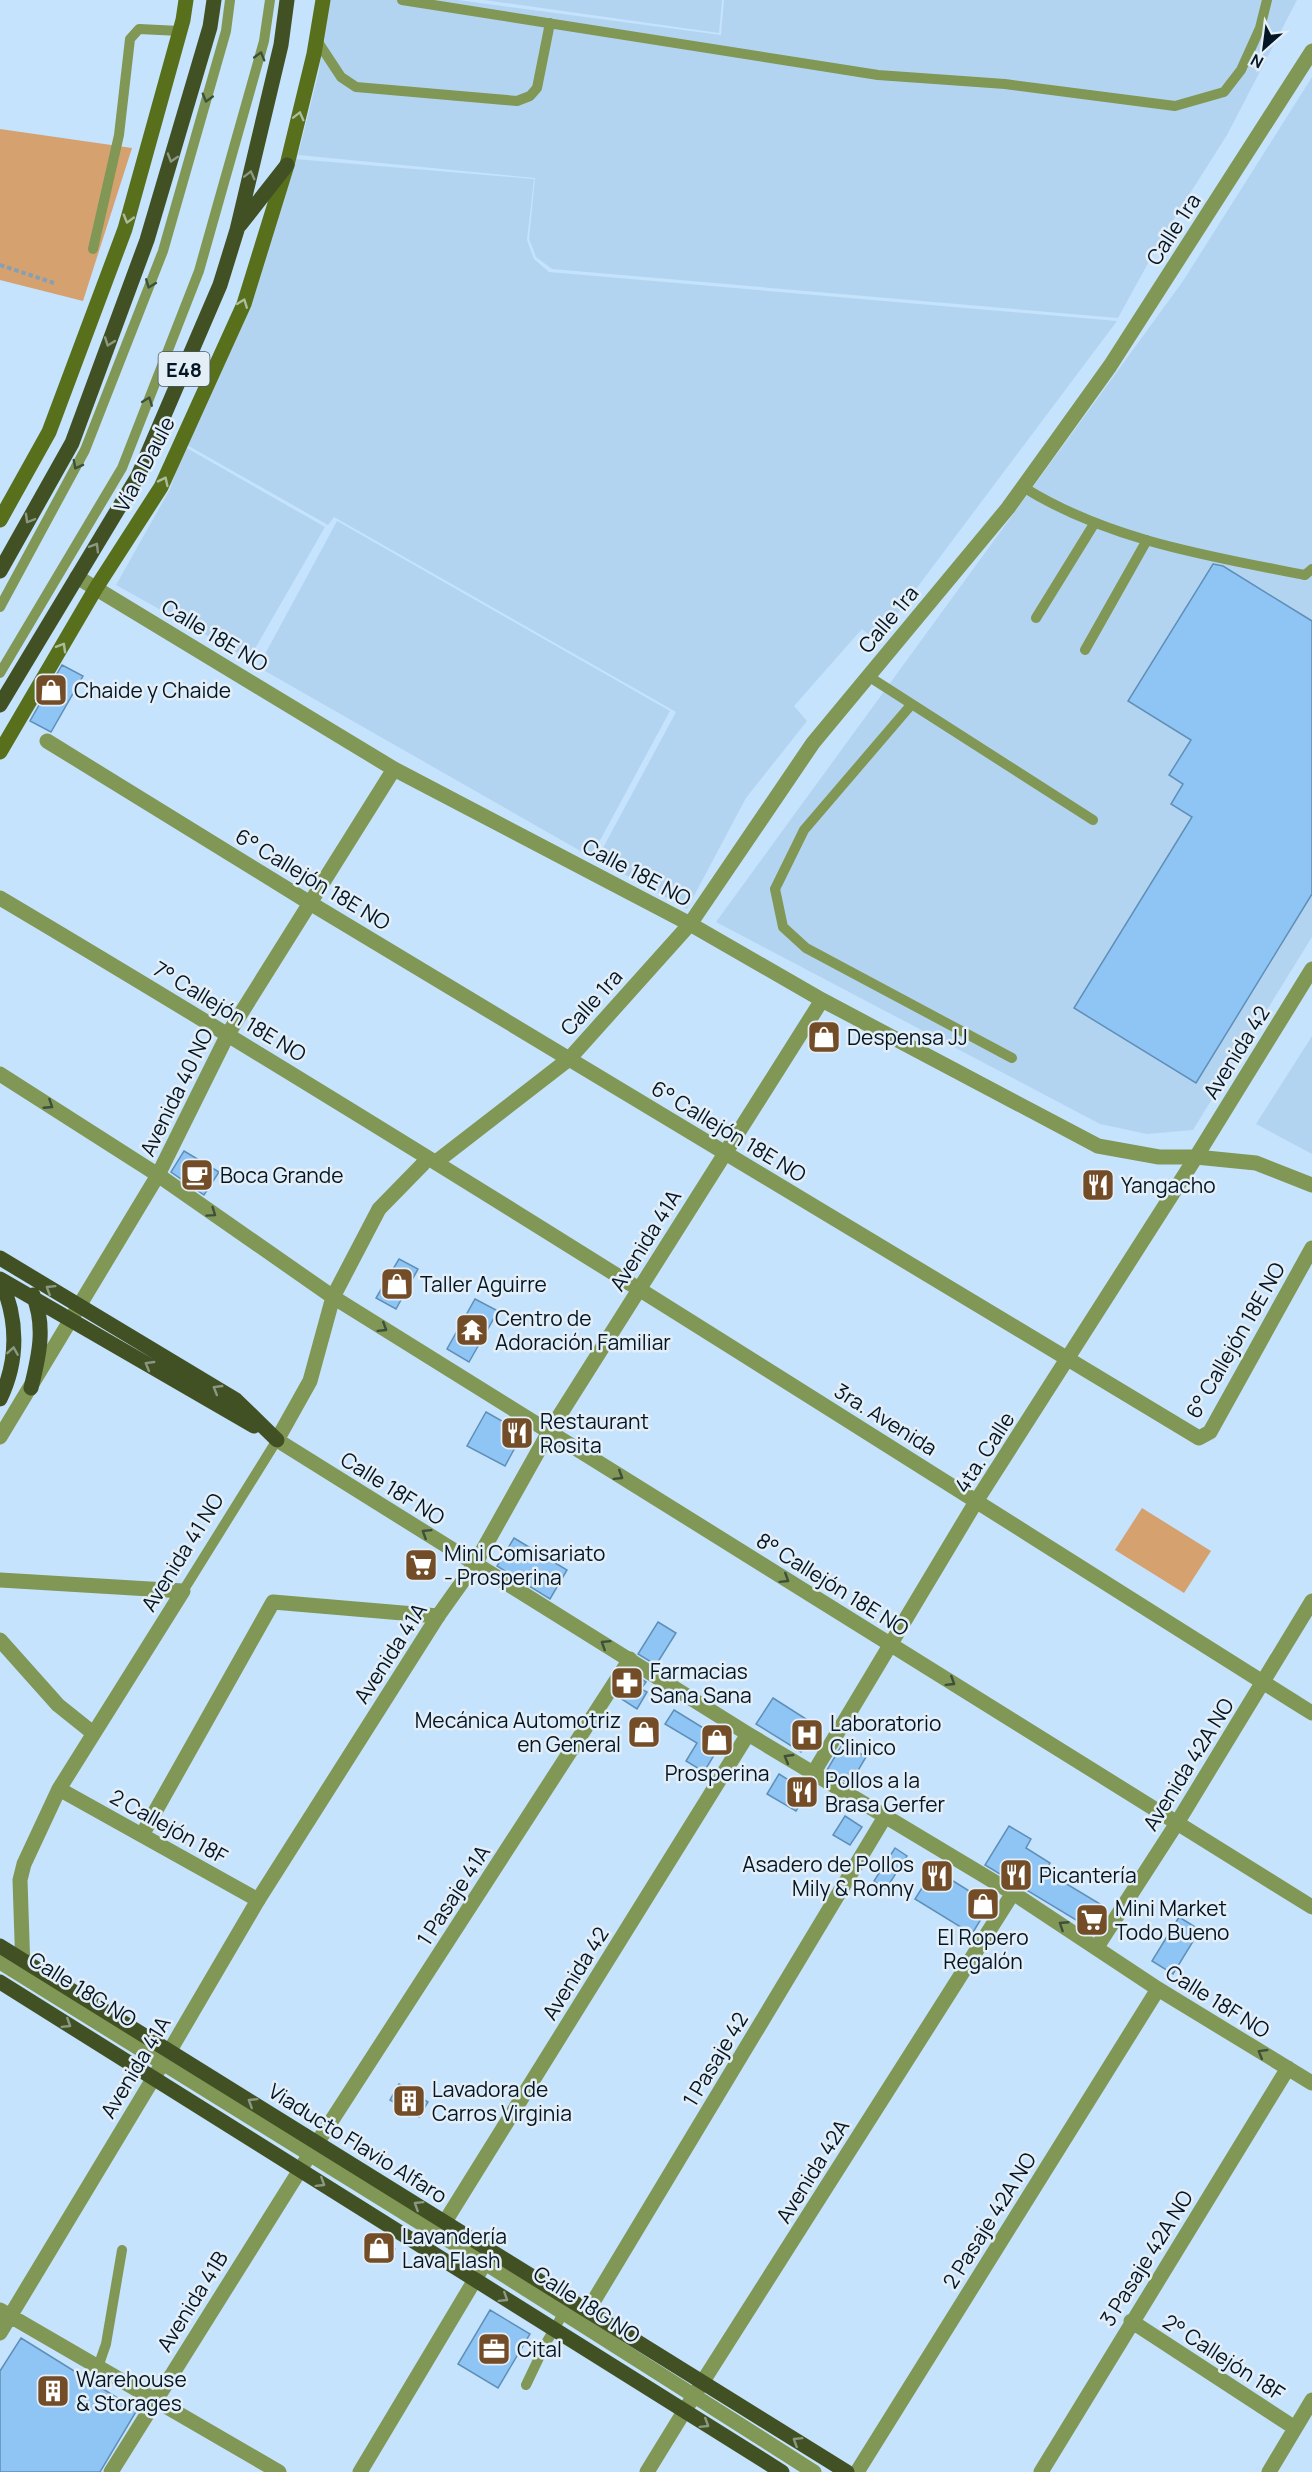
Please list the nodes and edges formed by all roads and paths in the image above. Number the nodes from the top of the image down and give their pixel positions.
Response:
1 (186, 0) edge
2 (214, 0) edge
3 (230, 0) edge
4 (270, 0) edge
5 (287, 0) edge
6 (322, 0) edge
7 (402, 0) edge
8 (1267, 0) edge
9 (550, 23) junction
10 (180, 32) junction
11 (316, 39) junction
12 (1312, 51) edge
13 (287, 165) junction
14 (237, 230) junction
15 (93, 249) dead end
16 (0, 265) edge
17 (54, 283) dead end
18 (1023, 487) junction
19 (0, 520) edge
20 (1094, 524) junction
21 (1147, 540) junction
22 (1312, 569) edge
23 (0, 571) edge
24 (77, 577) junction
25 (96, 588) junction
26 (0, 608) edge
27 (1036, 618) dead end
28 (1085, 650) dead end
29 (0, 673) edge
30 (868, 676) junction
31 (0, 705) edge
32 (911, 705) junction
33 (47, 741) dead end
34 (0, 752) edge
35 (394, 769) junction
36 (1093, 820) dead end
37 (0, 898) edge
38 (310, 903) junction
39 (690, 924) junction
40 (1311, 971) edge
41 (822, 1000) junction
42 (228, 1034) junction
43 (1012, 1058) dead end
44 (569, 1059) junction
45 (0, 1074) edge
46 (724, 1152) junction
47 (1196, 1157) junction
48 (430, 1163) junction
49 (158, 1175) junction
50 (1312, 1185) edge
51 (1312, 1248) edge
52 (1, 1259) edge
53 (0, 1279) edge
54 (638, 1289) junction
55 (333, 1297) junction
56 (80, 1308) junction
57 (1067, 1360) junction
58 (31, 1388) junction
59 (0, 1399) edge
60 (549, 1432) junction
61 (0, 1437) edge
62 (275, 1439) junction
63 (977, 1500) junction
64 (475, 1564) junction
65 (0, 1580) edge
66 (183, 1591) junction
67 (1312, 1601) edge
68 (438, 1616) junction
69 (0, 1640) edge
70 (892, 1646) junction
71 (630, 1659) junction
72 (1263, 1682) junction
73 (1312, 1713) edge
74 (93, 1733) junction
75 (748, 1734) junction
76 (814, 1772) junction
77 (59, 1790) junction
78 (886, 1815) junction
79 (1177, 1823) junction
80 (142, 1835) junction
81 (1013, 1893) junction
82 (258, 1900) junction
83 (1312, 1906) edge
84 (0, 1946) edge
85 (1097, 1947) junction
86 (0, 1962) edge
87 (23, 1977) junction
88 (0, 1982) edge
89 (0, 1989) edge
90 (1158, 1989) junction
91 (35, 2004) junction
92 (162, 2064) junction
93 (1288, 2068) junction
94 (1312, 2083) edge
95 (310, 2154) junction
96 (438, 2234) junction
97 (122, 2250) dead end
98 (485, 2263) junction
99 (5, 2313) edge
100 (563, 2314) junction
101 (1131, 2322) junction
102 (580, 2325) junction
103 (0, 2333) edge
104 (98, 2367) junction
105 (525, 2385) dead end
106 (693, 2397) junction
107 (1312, 2400) edge
108 (154, 2401) junction
109 (1294, 2428) junction
110 (111, 2472) edge
111 (279, 2472) edge
112 (360, 2472) edge
113 (647, 2472) edge
114 (782, 2472) edge
115 (814, 2472) edge
116 (847, 2472) edge
117 (857, 2472) edge
118 (1041, 2472) edge
119 (1269, 2472) edge

1 - 10 main road
2 -> 23 main road
3 -> 26 lane
29 -> 4 lane, Vía a Daule
14 -> 5 main road, Vía a Daule / E48
6 - 11 main road, Vía a Daule / E48
7 - 9 lane
8 - 9 lane
9 - 11 lane
10 - 15 lane
10 -> 19 main road
13 -> 11 main road, Vía a Daule / E48
12 - 18 street, Calle 1ra
13 - 14 main road
25 -> 13 main road, Vía a Daule / E48
24 -> 14 main road, Vía a Daule / E48
16 - 17 path
18 - 20 lane
18 - 30 street, Calle 1ra
20 - 21 lane
20 - 27 lane
21 - 22 lane
21 - 28 lane
24 - 25 street, Calle 18E NO
24 - 31 main road, Vía a Daule / E48
34 -> 25 main road, Vía a Daule / E48
25 - 35 street, Calle 18E NO
30 - 32 lane
30 - 39 street, Calle 1ra
32 - 36 lane
32 - 43 lane
33 - 38 street, 6° Callejón 18E NO
35 - 38 street, Avenida 40 NO
35 - 39 street, Calle 18E NO
37 - 42 street, 7° Callejón 18E NO
38 - 42 street, Avenida 40 NO
38 - 44 street, 6° Callejón 18E NO
39 - 41 street, Calle 18E NO
39 - 44 street, Calle 1ra
40 - 47 street, Avenida 42
41 - 46 street, Avenida 41A
41 - 47 street, Calle 18E NO
42 - 48 street, 7° Callejón 18E NO
42 - 49 street, Avenida 40 NO
44 - 46 street, 6° Callejón 18E NO
44 - 48 street, Calle 1ra
45 -> 49 street, 8° Callejón 18E NO
46 - 54 street, Avenida 41A
46 - 57 street, 6° Callejón 18E NO
47 - 50 street, Calle 18E NO
47 - 57 street, 4ta. Calle
48 - 54 street, 3ra. Avenida
48 - 55 street, Avenida 41 NO
49 -> 55 street, 8° Callejón 18E NO
49 - 56 street, Avenida 40 NO
51 - 57 street, 6° Callejón 18E NO
56 -> 52 main road
52 - 58 main road
59 -> 53 main road
62 -> 53 main road
54 - 60 street, Avenida 41A
54 - 63 street, 3ra. Avenida
55 -> 60 street, 8° Callejón 18E NO
55 - 62 street, Avenida 41 NO
56 - 58 street, Avenida 40 NO
62 -> 56 main road
57 - 63 street, 4ta. Calle
58 - 61 street, Avenida 40 NO
60 - 64 street, Avenida 41A
60 -> 70 street, 8° Callejón 18E NO
64 -> 62 street, Calle 18F NO
62 - 66 lane, Avenida 41 NO
63 - 70 street, 4ta. Calle
63 - 72 street, 3ra. Avenida
64 - 68 street, Avenida 41A
71 -> 64 street, Calle 18F NO
65 - 66 street
66 - 74 street, Avenida 41 NO
67 - 72 street, Avenida 42A NO
68 - 80 street
68 - 82 street, Avenida 41A
69 - 74 street
70 - 76 street, 4ta. Calle
70 -> 79 street, 8° Callejón 18E NO
71 - 75 street, Calle 18F NO
71 - 95 street, 1 Pasaje 41A
72 - 73 street, 3ra. Avenida
72 - 79 street, Avenida 42A NO
74 - 77 street, Avenida 41 NO
76 -> 75 street, Calle 18F NO
75 - 96 street, Avenida 42
76 - 78 street, Calle 18F NO
77 - 80 street, 2 Callejón 18F
77 - 87 street, Avenida 41 NO
78 - 81 street, Calle 18F NO
78 - 102 street, 1 Pasaje 42
79 - 83 street, 8° Callejón 18E NO
79 - 85 street, Avenida 42A NO
80 - 82 street, 2 Callejón 18F
85 -> 81 street, Calle 18F NO
81 - 106 street, Avenida 42A
82 - 92 street, Avenida 41A
116 -> 84 main road, Viaducto Flavio Alfaro
85 - 90 street, Calle 18F NO
86 - 87 street, Calle 18G NO
87 - 92 street, Calle 18G NO
88 - 91 main road
89 - 91 main road
93 -> 90 street, Calle 18F NO
90 - 117 street, 2 Pasaje 42A NO
91 -> 114 main road
92 - 95 street, Calle 18G NO
92 - 99 street, Avenida 41A
93 - 94 street, Calle 18F NO
93 - 101 street, 3 Pasaje 42A NO
95 - 96 street, Calle 18G NO
95 - 108 street, Avenida 41B
96 - 98 street, Calle 18G NO
97 - 104 lane
98 - 100 street, Calle 18G NO
98 - 112 street
99 - 103 street, Avenida 41A
99 - 104 street
100 - 102 street, Calle 18G NO
100 - 105 lane
101 - 109 street, 2° Callejón 18F
101 - 118 street, 3 Pasaje 42A NO
102 - 106 street, Calle 18G NO
104 - 108 street
106 - 113 street, Avenida 42A
106 - 115 street, Calle 18G NO
107 - 109 street
108 - 110 street, Avenida 41B
108 - 111 street
109 - 119 street

